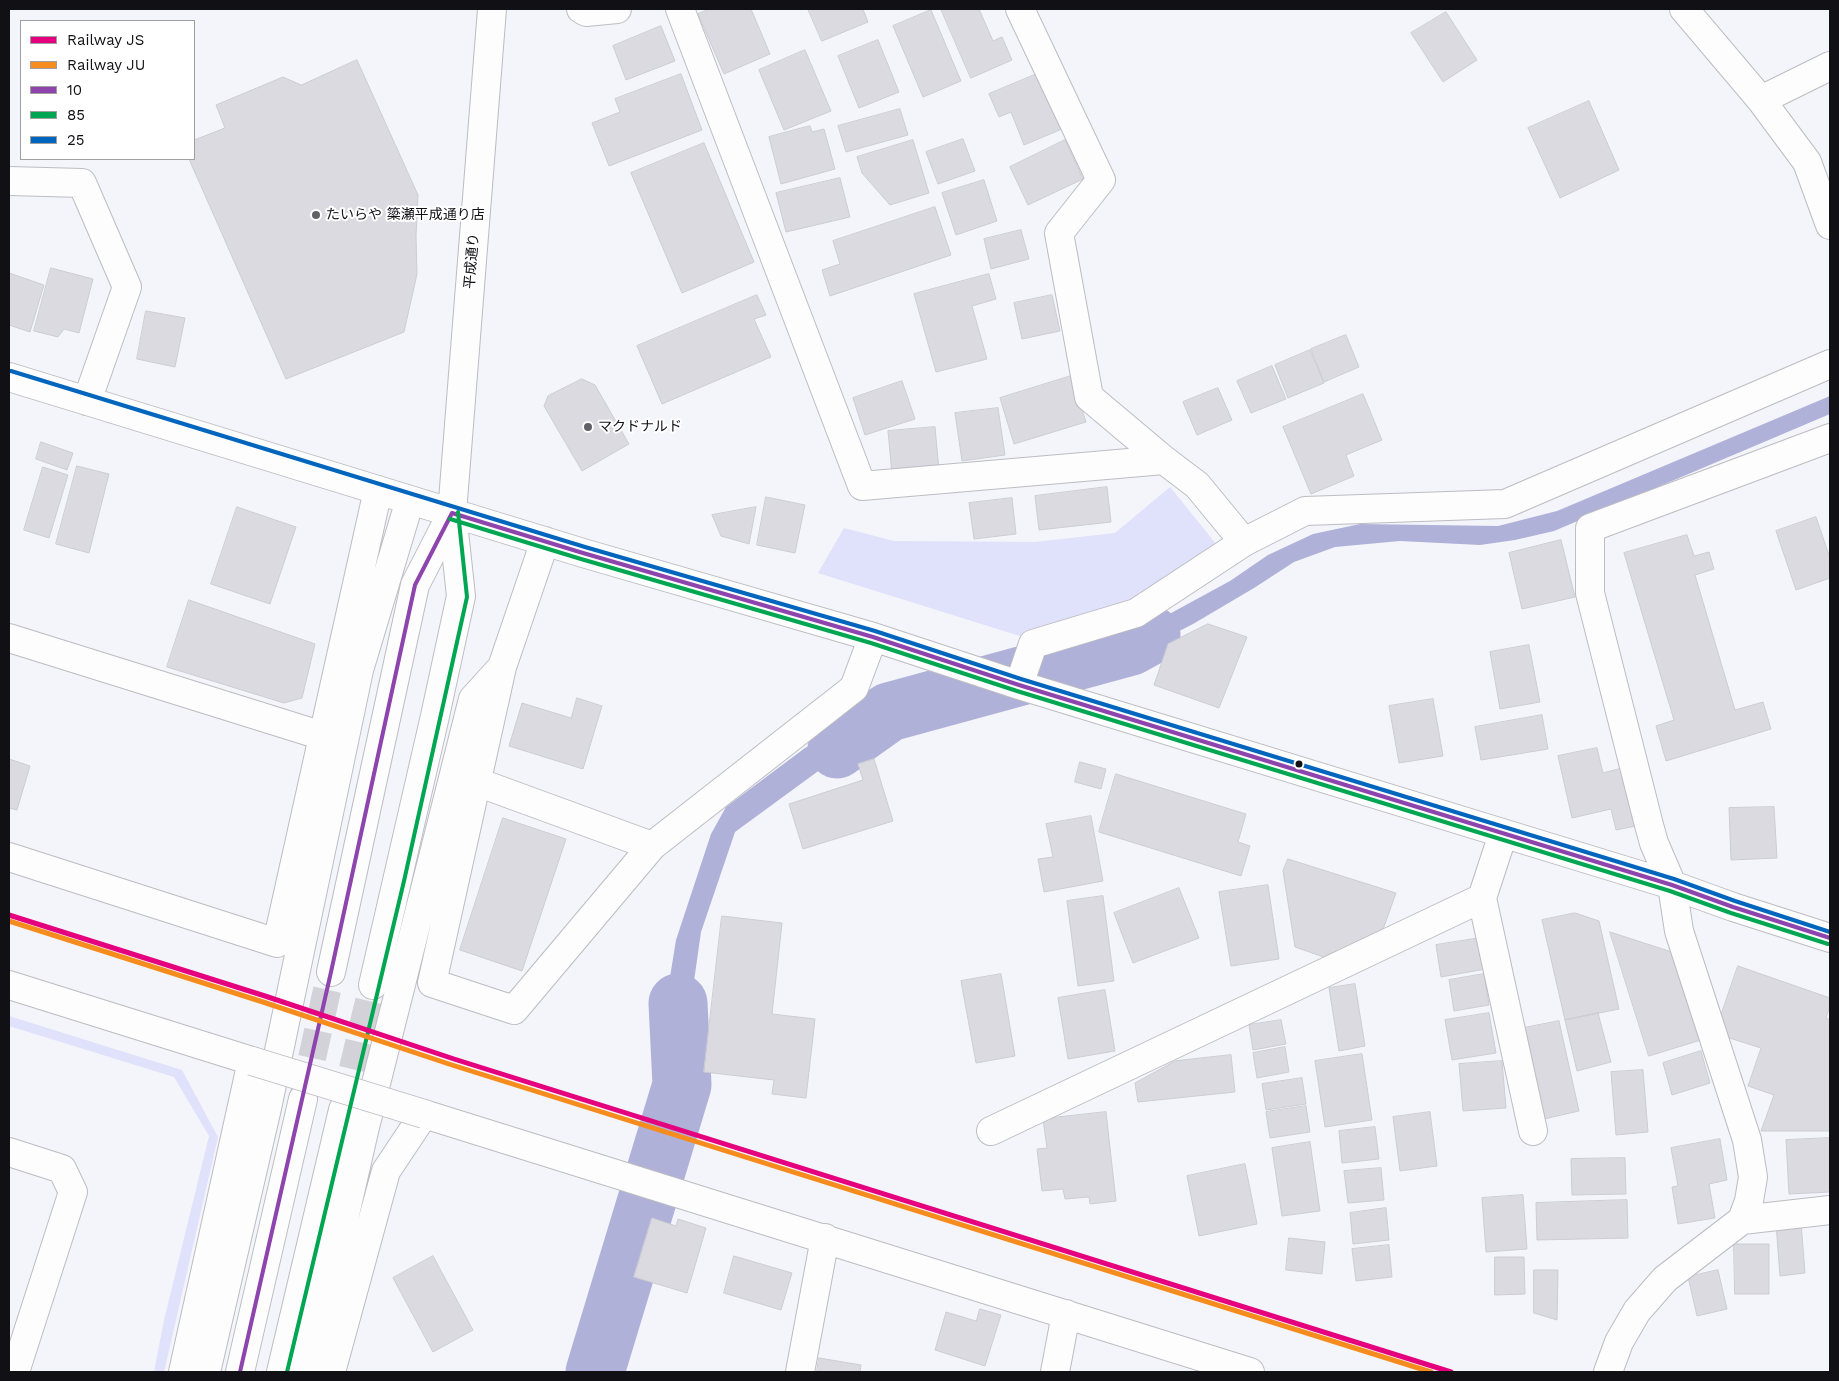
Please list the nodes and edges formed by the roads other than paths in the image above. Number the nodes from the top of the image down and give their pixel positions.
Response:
1 (492, 9) edge
2 (581, 9) edge
3 (617, 9) edge
4 (680, 9) edge
5 (1020, 9) edge
6 (1684, 9) edge
7 (1830, 66) edge
8 (1761, 100) junction
9 (9, 181) edge
10 (1830, 225) edge
11 (1830, 364) edge
12 (9, 377) edge
13 (87, 401) junction
14 (1830, 438) edge
15 (1164, 460) junction
16 (378, 490) junction
17 (410, 500) junction
18 (452, 513) junction
19 (545, 541) junction
20 (1244, 542) junction
21 (873, 637) junction
22 (9, 638) edge
23 (502, 668) junction
24 (1019, 685) junction
25 (324, 736) junction
26 (477, 782) junction
27 (1503, 834) junction
28 (652, 846) junction
29 (9, 857) edge
30 (1672, 885) junction
31 (1482, 898) junction
32 (1830, 938) edge
33 (331, 972) tunnel mouth
34 (9, 985) edge
35 (373, 985) tunnel mouth
36 (252, 1061) junction
37 (302, 1100) tunnel mouth
38 (343, 1110) tunnel mouth
39 (424, 1114) junction
40 (1533, 1130) dead end
41 (991, 1131) dead end
42 (9, 1152) edge
43 (1830, 1210) edge
44 (1742, 1220) junction
45 (825, 1238) junction
46 (1066, 1314) junction
47 (15, 1372) edge
48 (183, 1372) edge
49 (206, 1372) edge
50 (240, 1372) edge
51 (281, 1372) edge
52 (309, 1372) edge
53 (331, 1372) edge
54 (800, 1372) edge
55 (1055, 1372) edge
56 (1250, 1372) edge
57 (1608, 1372) edge

1 - 18 street, 平成通り
2 - 3 street
4 - 15 street
5 - 15 street
6 - 8 street
7 - 8 street
8 - 10 street
9 - 13 street
11 - 20 street
12 - 13 street
13 - 16 street
14 - 30 street
15 - 20 street
16 - 17 street
16 - 25 street
17 - 18 street
17 - 49 street
18 - 19 street
18 - 33 street, 平成通り
18 - 35 street, 平成通り
19 - 21 street
19 - 23 street
20 - 24 street
21 - 24 street
21 - 28 street
22 - 25 street
23 - 26 street
23 - 52 street
24 - 27 street
25 - 29 street
26 - 28 street
26 - 28 street
27 - 30 street
27 - 31 street
30 - 32 street
30 - 44 street
31 - 40 street
31 - 41 street
34 - 36 street
36 - 39 street, bridge
36 - 48 street
37 - 50 street
38 - 51 street
39 - 45 street
39 - 53 street
42 - 47 street
43 - 44 street
44 - 57 street
45 - 46 street
45 - 54 street
46 - 55 street
46 - 56 street

